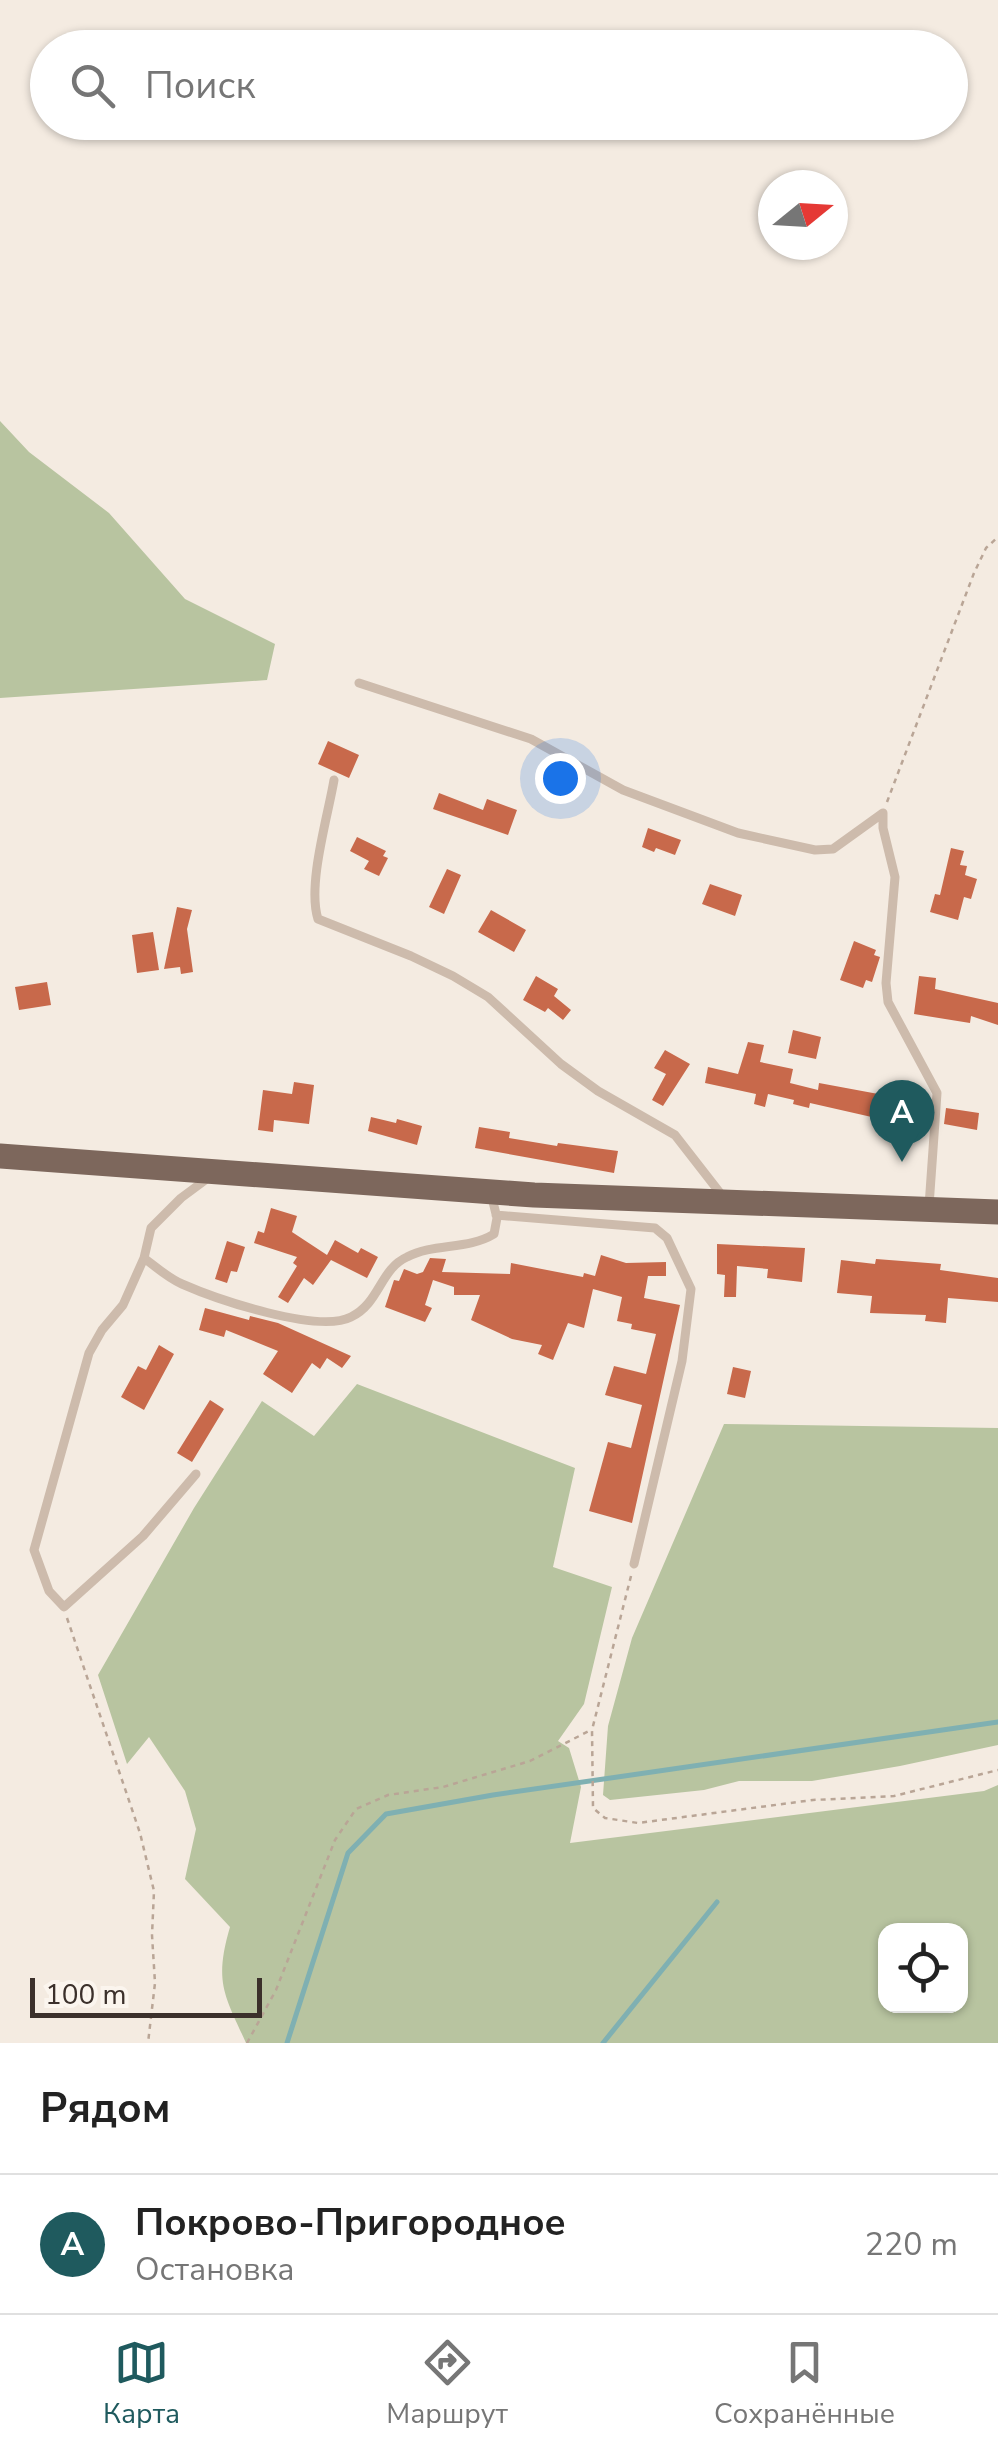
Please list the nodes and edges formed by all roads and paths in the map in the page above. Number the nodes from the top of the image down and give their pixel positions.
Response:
1 (998, 537) edge
2 (359, 684) dead end
3 (334, 780) dead end
4 (883, 814) junction
5 (0, 1156) edge
6 (218, 1170) junction
7 (493, 1203) junction
8 (728, 1203) junction
9 (928, 1210) junction
10 (998, 1212) edge
11 (144, 1258) junction
12 (196, 1474) dead end
13 (634, 1564) joint
14 (64, 1607) junction
15 (592, 1730) junction
16 (998, 1770) edge
17 (148, 2043) edge
18 (246, 2043) edge

1 - 4 path
2 - 4 lane
3 - 8 lane
4 - 9 lane
5 - 6 main road
6 - 7 main road
6 - 11 lane
7 - 8 main road
7 - 11 lane
7 - 13 lane
8 - 9 main road
9 - 10 main road
11 - 14 lane
12 - 14 lane
13 - 15 path
14 - 17 path
15 - 16 path
15 - 18 path

